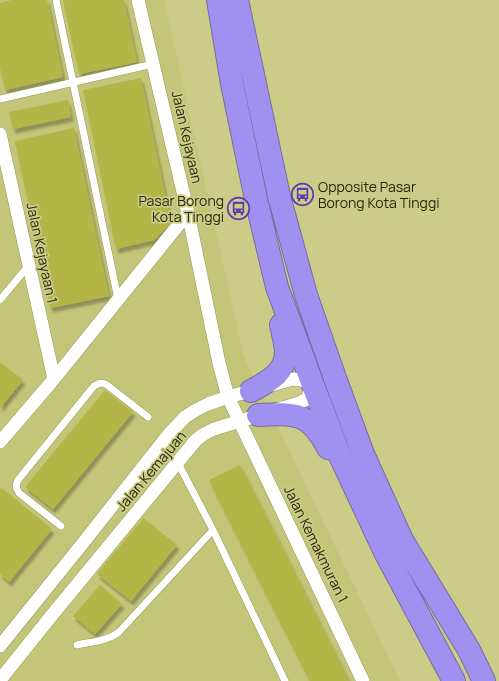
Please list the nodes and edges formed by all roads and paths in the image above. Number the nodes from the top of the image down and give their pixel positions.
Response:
1 (56, 0) edge
2 (138, 0) edge
3 (218, 0) edge
4 (237, 0) edge
5 (153, 64) junction
6 (74, 82) junction
7 (0, 99) edge
8 (0, 134) edge
9 (3, 165) edge
10 (280, 196) junction
11 (188, 213) junction
12 (29, 265) junction
13 (277, 286) junction
14 (0, 300) edge
15 (118, 300) junction
16 (54, 380) junction
17 (313, 385) junction
18 (251, 391) junction
19 (228, 397) junction
20 (148, 417) dead end
21 (249, 418) junction
22 (0, 442) edge
23 (158, 449) junction
24 (178, 463) junction
25 (60, 526) dead end
26 (213, 530) junction
27 (394, 546) junction
28 (77, 645) dead end
29 (0, 646) edge
30 (0, 680) edge
31 (285, 681) edge
32 (363, 681) edge
33 (454, 681) edge
34 (484, 681) edge

1 - 6 lane
2 - 5 street, Jalan Kejayaan
3 - 13 highway
4 - 10 highway
5 - 6 lane
5 - 11 street, Jalan Kejayaan
6 - 7 lane
6 - 15 lane
8 - 9 street, Jalan Kejayaan 1
9 - 12 street, Jalan Kejayaan 1
10 - 17 highway
10 - 27 highway
11 - 15 street
11 - 19 street, Jalan Kejayaan
12 - 14 lane
12 - 16 street, Jalan Kejayaan 1
13 - 17 highway
13 - 18 highway
15 - 16 street
16 - 22 street
17 - 18 street, Jalan Kemajuan
17 - 21 street, Jalan Kemajuan
17 - 27 highway
18 - 19 street, Jalan Kemajuan
19 - 21 street, Jalan Kejayaan
19 - 23 street, Jalan Kemajuan
20 - 25 lane
21 - 24 street, Jalan Kemajuan
21 - 27 highway
21 - 32 street, Jalan Kemakmuran 1
23 - 24 lane
23 - 29 street, Jalan Kemajuan
24 - 26 lane
24 - 30 street, Jalan Kemajuan
26 - 28 lane
26 - 31 lane
27 - 33 highway
27 - 34 highway

